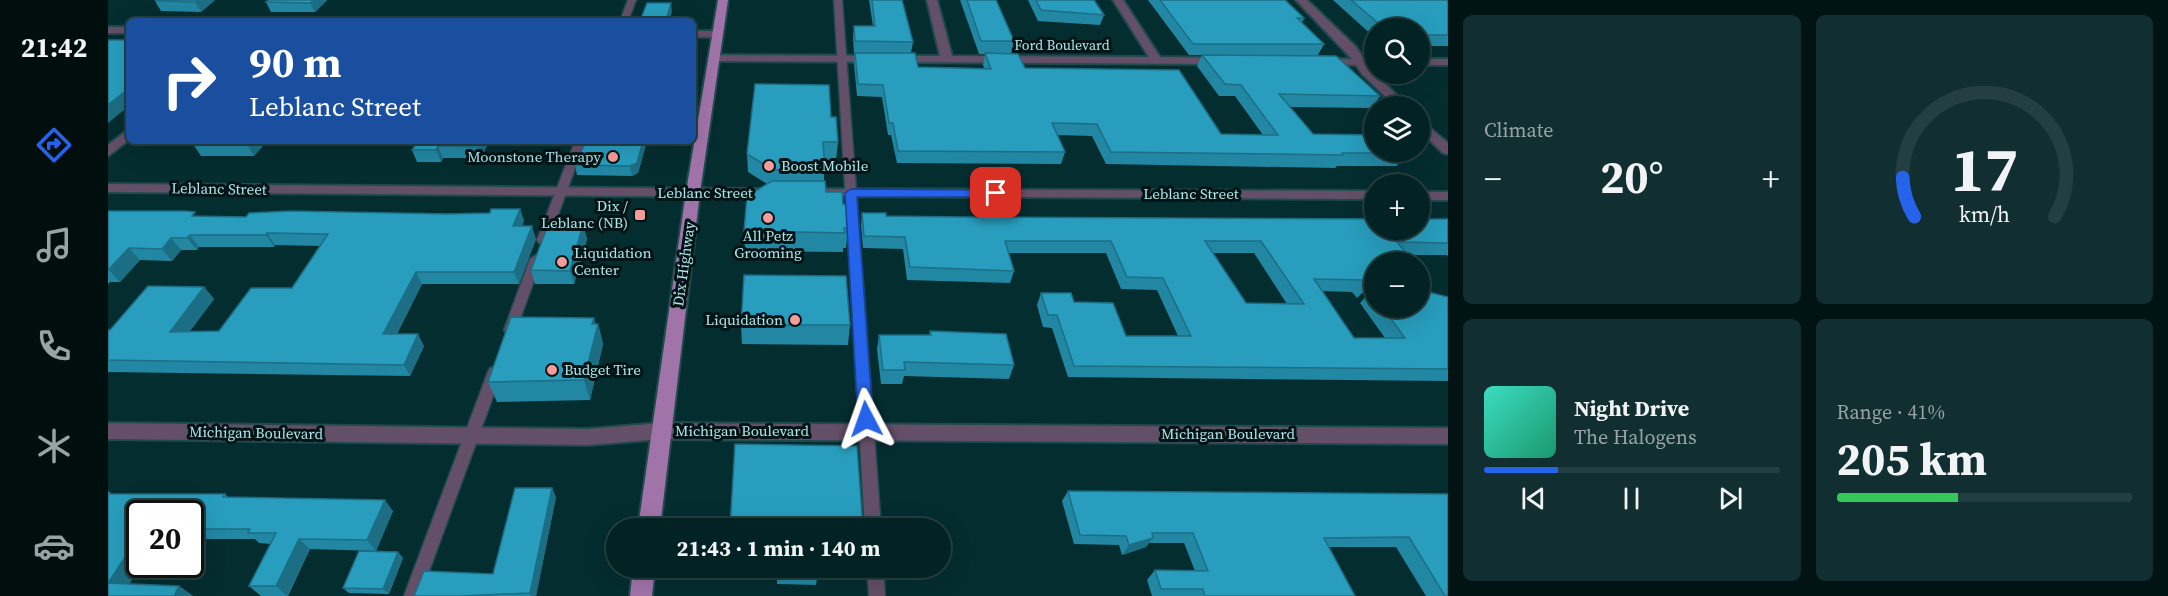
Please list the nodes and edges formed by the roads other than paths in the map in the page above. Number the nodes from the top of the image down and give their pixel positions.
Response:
1 (632, 0) edge
2 (723, 0) edge
3 (838, 0) edge
4 (932, 0) edge
5 (1118, 0) edge
6 (1301, 0) edge
7 (625, 18) edge
8 (108, 30) edge
9 (126, 30) edge
10 (696, 34) edge
11 (718, 34) junction
12 (714, 58) junction
13 (842, 59) junction
14 (947, 60) junction
15 (1157, 61) junction
16 (1238, 61) edge
17 (1308, 62) edge
18 (1361, 62) junction
19 (1430, 62) edge
20 (1448, 62) edge
21 (1391, 96) edge
22 (1430, 133) edge
23 (126, 136) edge
24 (579, 144) edge
25 (1448, 150) edge
26 (108, 152) edge
27 (108, 188) edge
28 (561, 192) junction
29 (693, 192) junction
30 (785, 193) edge
31 (807, 193) edge
32 (851, 193) junction
33 (1364, 195) edge
34 (1430, 196) edge
35 (1448, 196) edge
36 (507, 338) edge
37 (500, 360) edge
38 (108, 431) edge
39 (661, 431) junction
40 (867, 431) junction
41 (471, 436) junction
42 (1448, 436) edge
43 (650, 518) edge
44 (872, 518) edge
45 (643, 578) edge
46 (876, 578) edge
47 (412, 596) edge
48 (641, 596) edge
49 (877, 596) edge

1 - 7 lane
2 - 11 main road, Dix Highway
3 - 13 lane
4 - 14 street
5 - 15 street
6 - 18 street
8 - 9 street
10 - 11 street
11 - 12 main road, Dix Highway
12 - 13 street, Ford Boulevard
12 - 29 main road, Dix Highway
13 - 14 street, Ford Boulevard
13 - 32 lane
14 - 15 street, Ford Boulevard
15 - 16 street, Ford Boulevard
17 - 18 street
18 - 21 street
19 - 20 street
22 - 25 street
23 - 26 street
24 - 28 lane
27 - 28 street, Leblanc Street
28 - 29 street, Leblanc Street
28 - 36 lane
29 - 30 street, Leblanc Street
29 - 39 main road, Dix Highway
31 - 32 street, Leblanc Street
32 - 33 street, Leblanc Street
32 - 40 lane
34 - 35 street
37 - 41 lane
38 - 41 street, Michigan Boulevard
39 - 40 street, Michigan Boulevard
39 - 41 street, Michigan Boulevard
39 - 43 main road, Dix Highway
40 - 42 street, Michigan Boulevard
40 - 44 lane
41 - 47 lane
45 - 48 main road
46 - 49 lane

